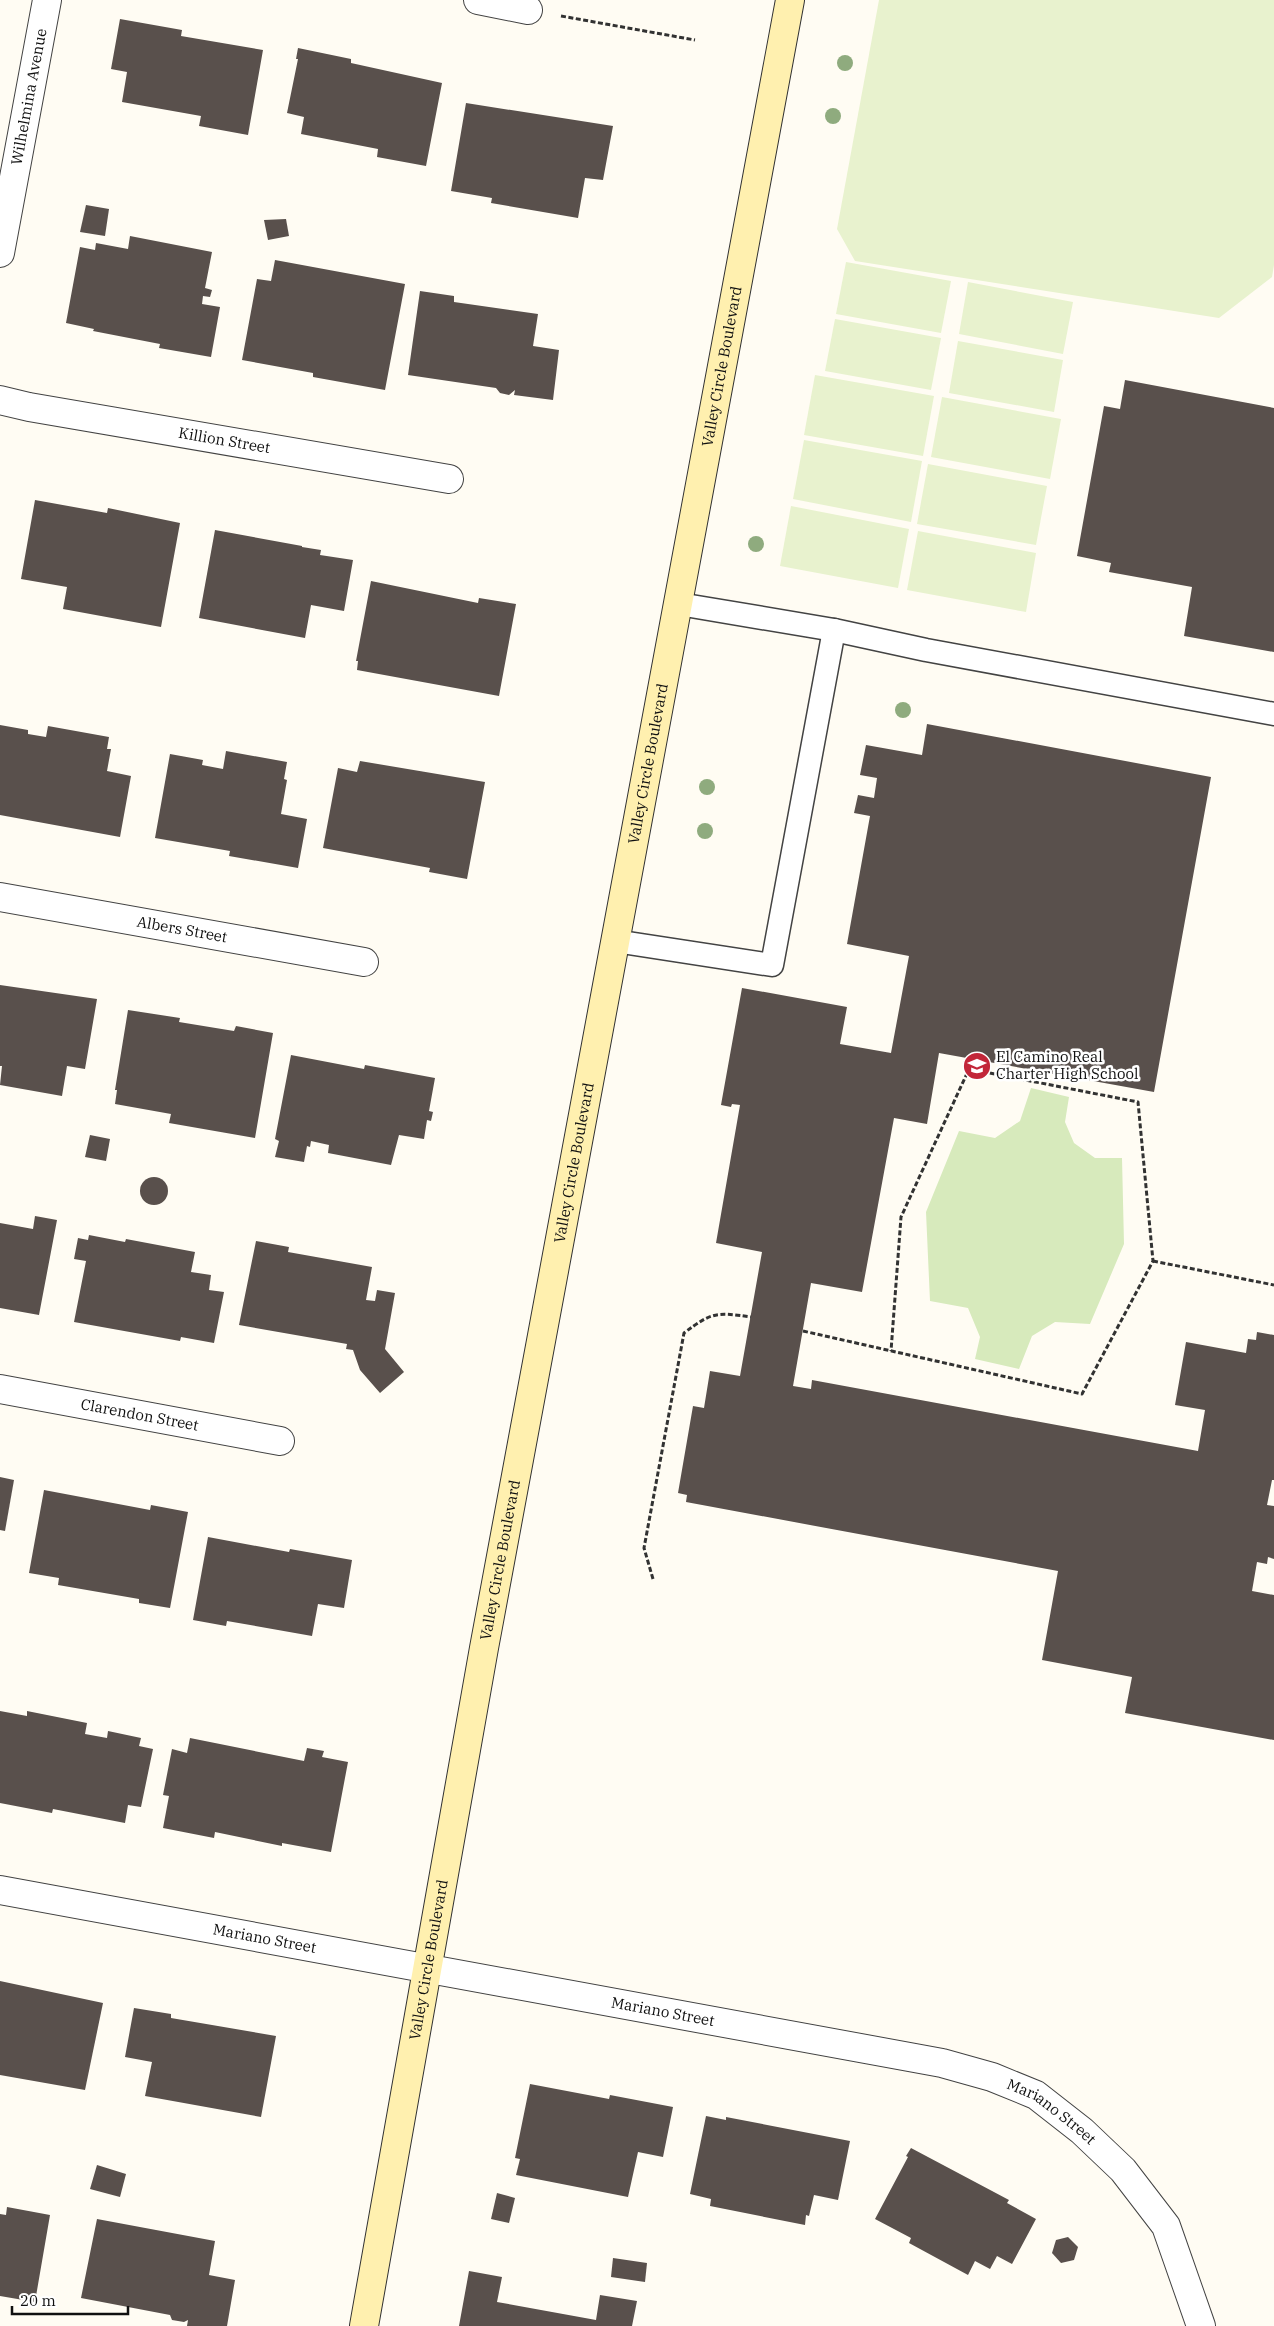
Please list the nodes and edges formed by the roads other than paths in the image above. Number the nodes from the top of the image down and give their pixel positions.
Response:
1 (47, 0) edge
2 (478, 0) edge
3 (790, 0) edge
4 (528, 10) road end
5 (0, 253) edge
6 (0, 400) edge
7 (449, 479) dead end
8 (679, 604) junction
9 (834, 630) junction
10 (1274, 714) edge
11 (0, 897) edge
12 (615, 941) junction
13 (364, 962) dead end
14 (0, 1389) edge
15 (280, 1441) dead end
16 (0, 1890) edge
17 (428, 1967) junction
18 (364, 2326) edge
19 (1201, 2326) edge

1 - 5 street, Wilhelmina Avenue
2 - 4 street
3 - 8 main road, Valley Circle Boulevard
6 - 7 street, Killion Street
8 - 9 lane
8 - 12 main road, Valley Circle Boulevard
9 - 10 lane
9 - 12 lane
11 - 13 street, Albers Street
12 - 17 main road, Valley Circle Boulevard
14 - 15 street, Clarendon Street
16 - 17 street, Mariano Street
17 - 18 main road, Valley Circle Boulevard
17 - 19 street, Mariano Street

